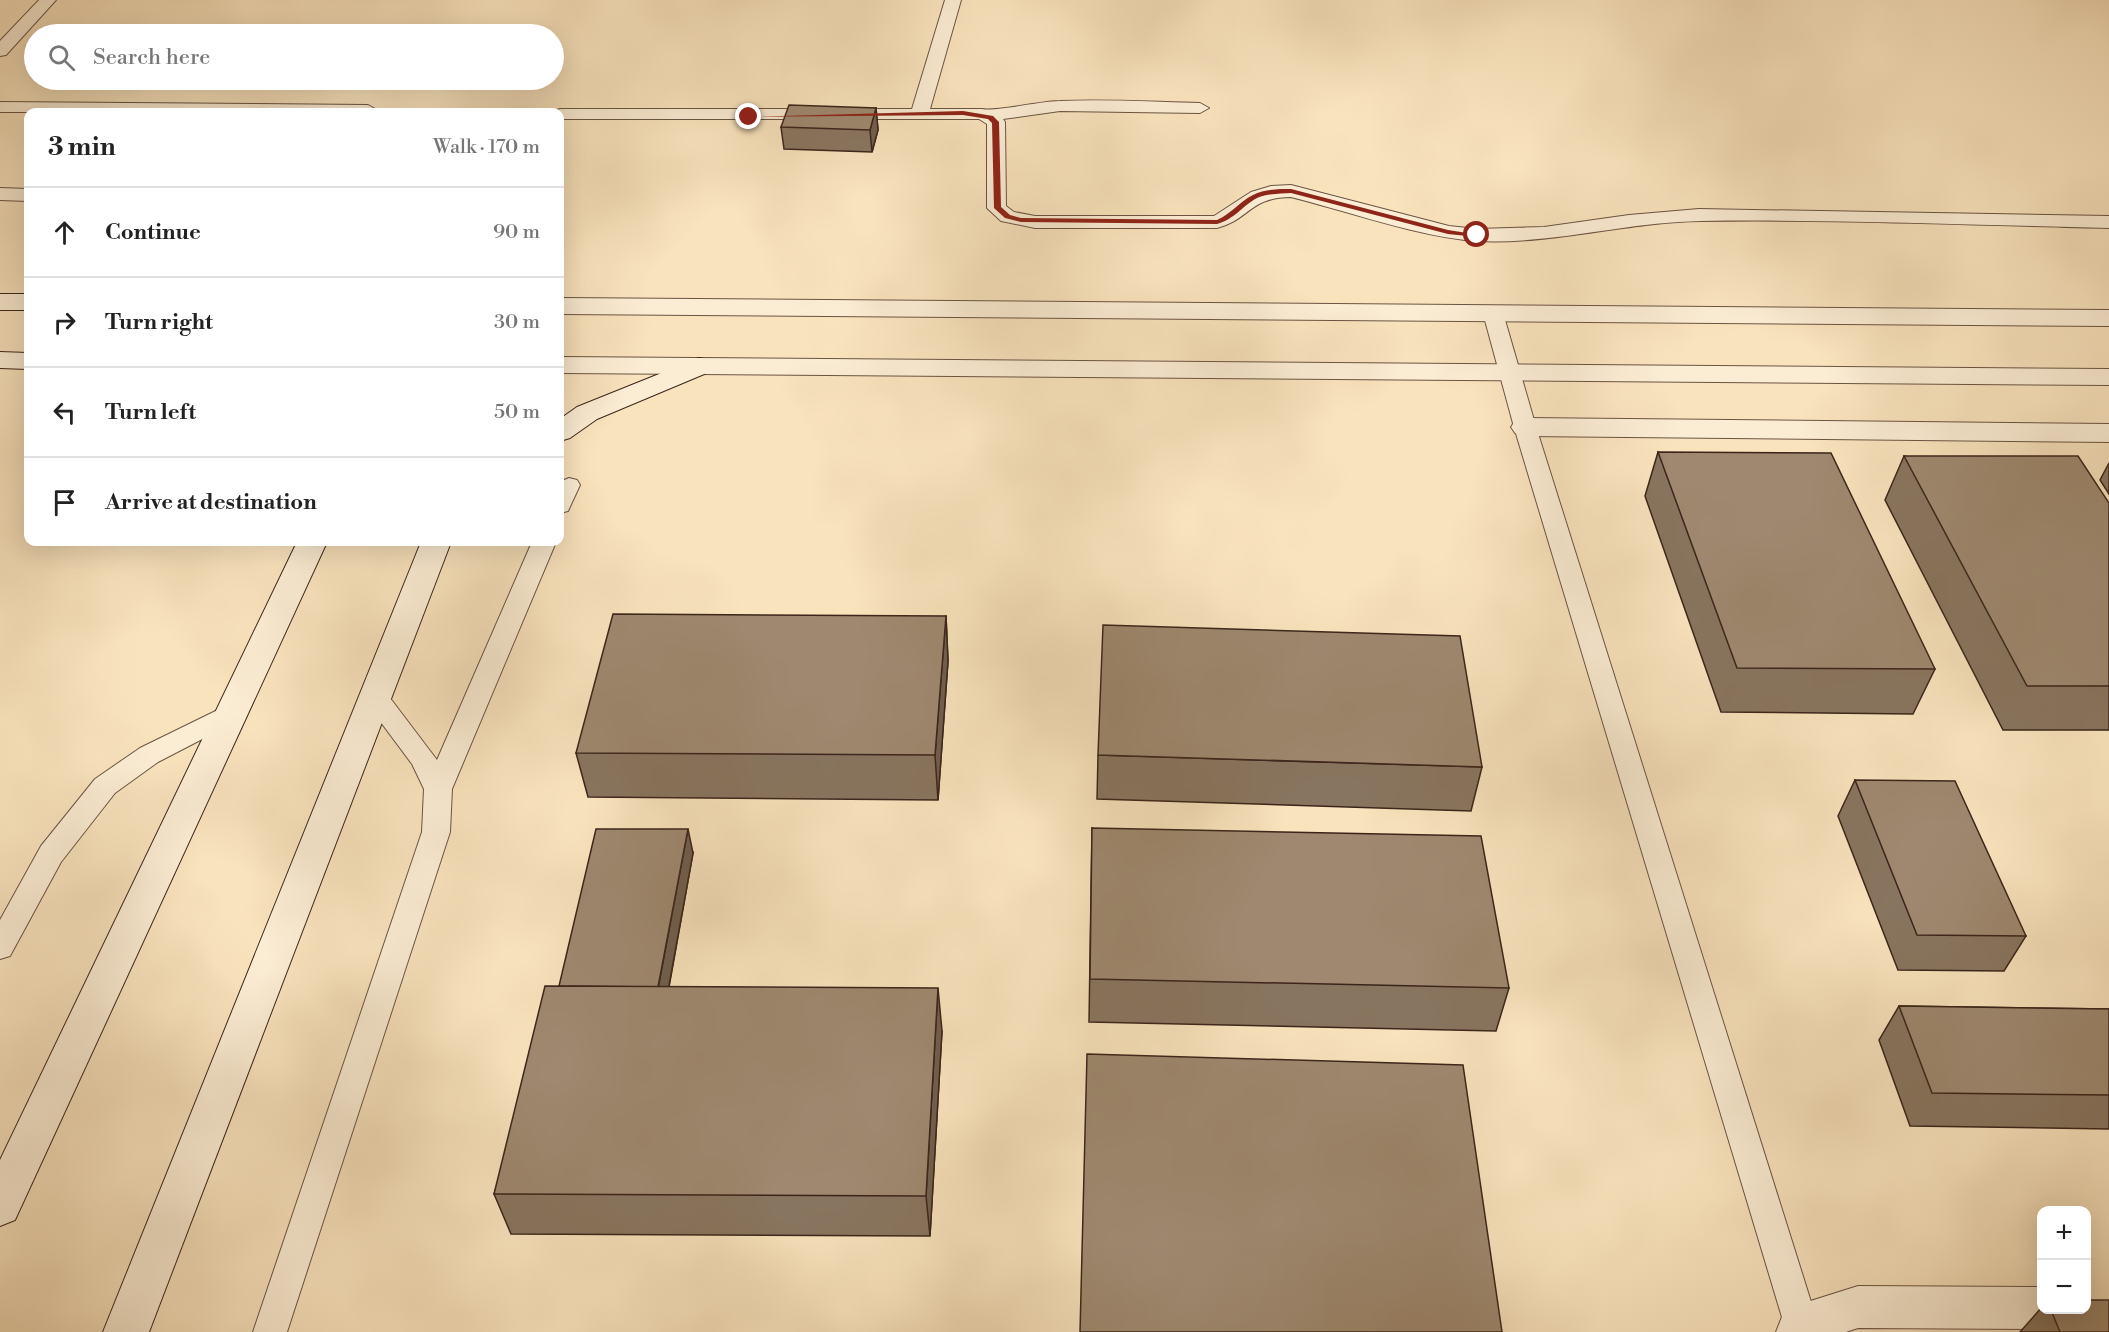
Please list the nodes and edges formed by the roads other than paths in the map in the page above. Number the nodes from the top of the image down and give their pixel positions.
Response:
1 (48, 0) edge
2 (952, 0) edge
3 (25, 24) edge
4 (24, 26) edge
5 (0, 51) edge
6 (0, 107) edge
7 (38, 108) edge
8 (1200, 108) dead end
9 (564, 114) edge
10 (919, 115) junction
11 (990, 117) junction
12 (0, 194) edge
13 (24, 195) edge
14 (2109, 222) edge
15 (0, 302) edge
16 (24, 302) edge
17 (564, 306) edge
18 (1492, 313) junction
19 (2109, 318) edge
20 (0, 360) edge
21 (24, 361) edge
22 (564, 365) edge
23 (699, 366) junction
24 (1509, 373) junction
25 (2109, 377) edge
26 (1524, 427) junction
27 (564, 429) edge
28 (2109, 433) edge
29 (569, 485) dead end
30 (564, 497) edge
31 (310, 546) edge
32 (434, 546) edge
33 (542, 546) edge
34 (375, 697) junction
35 (232, 712) junction
36 (438, 789) junction
37 (0, 946) edge
38 (0, 1206) edge
39 (2037, 1308) edge
40 (1800, 1328) edge
41 (126, 1332) edge
42 (270, 1332) edge

1 - 3 lane
2 - 10 lane
4 - 5 lane
6 - 7 lane
8 - 11 lane
9 - 10 lane
10 - 11 lane
11 - 14 lane
12 - 13 lane
15 - 16 street
17 - 18 street
18 - 19 street
18 - 24 lane
20 - 21 street
22 - 23 street
23 - 24 street
23 - 27 street
24 - 25 street
24 - 26 lane
26 - 28 street
26 - 40 lane
29 - 30 lane
31 - 35 street
32 - 34 street
33 - 36 lane
34 - 36 lane
34 - 41 street
35 - 37 lane
35 - 38 street
36 - 42 lane
39 - 40 street

